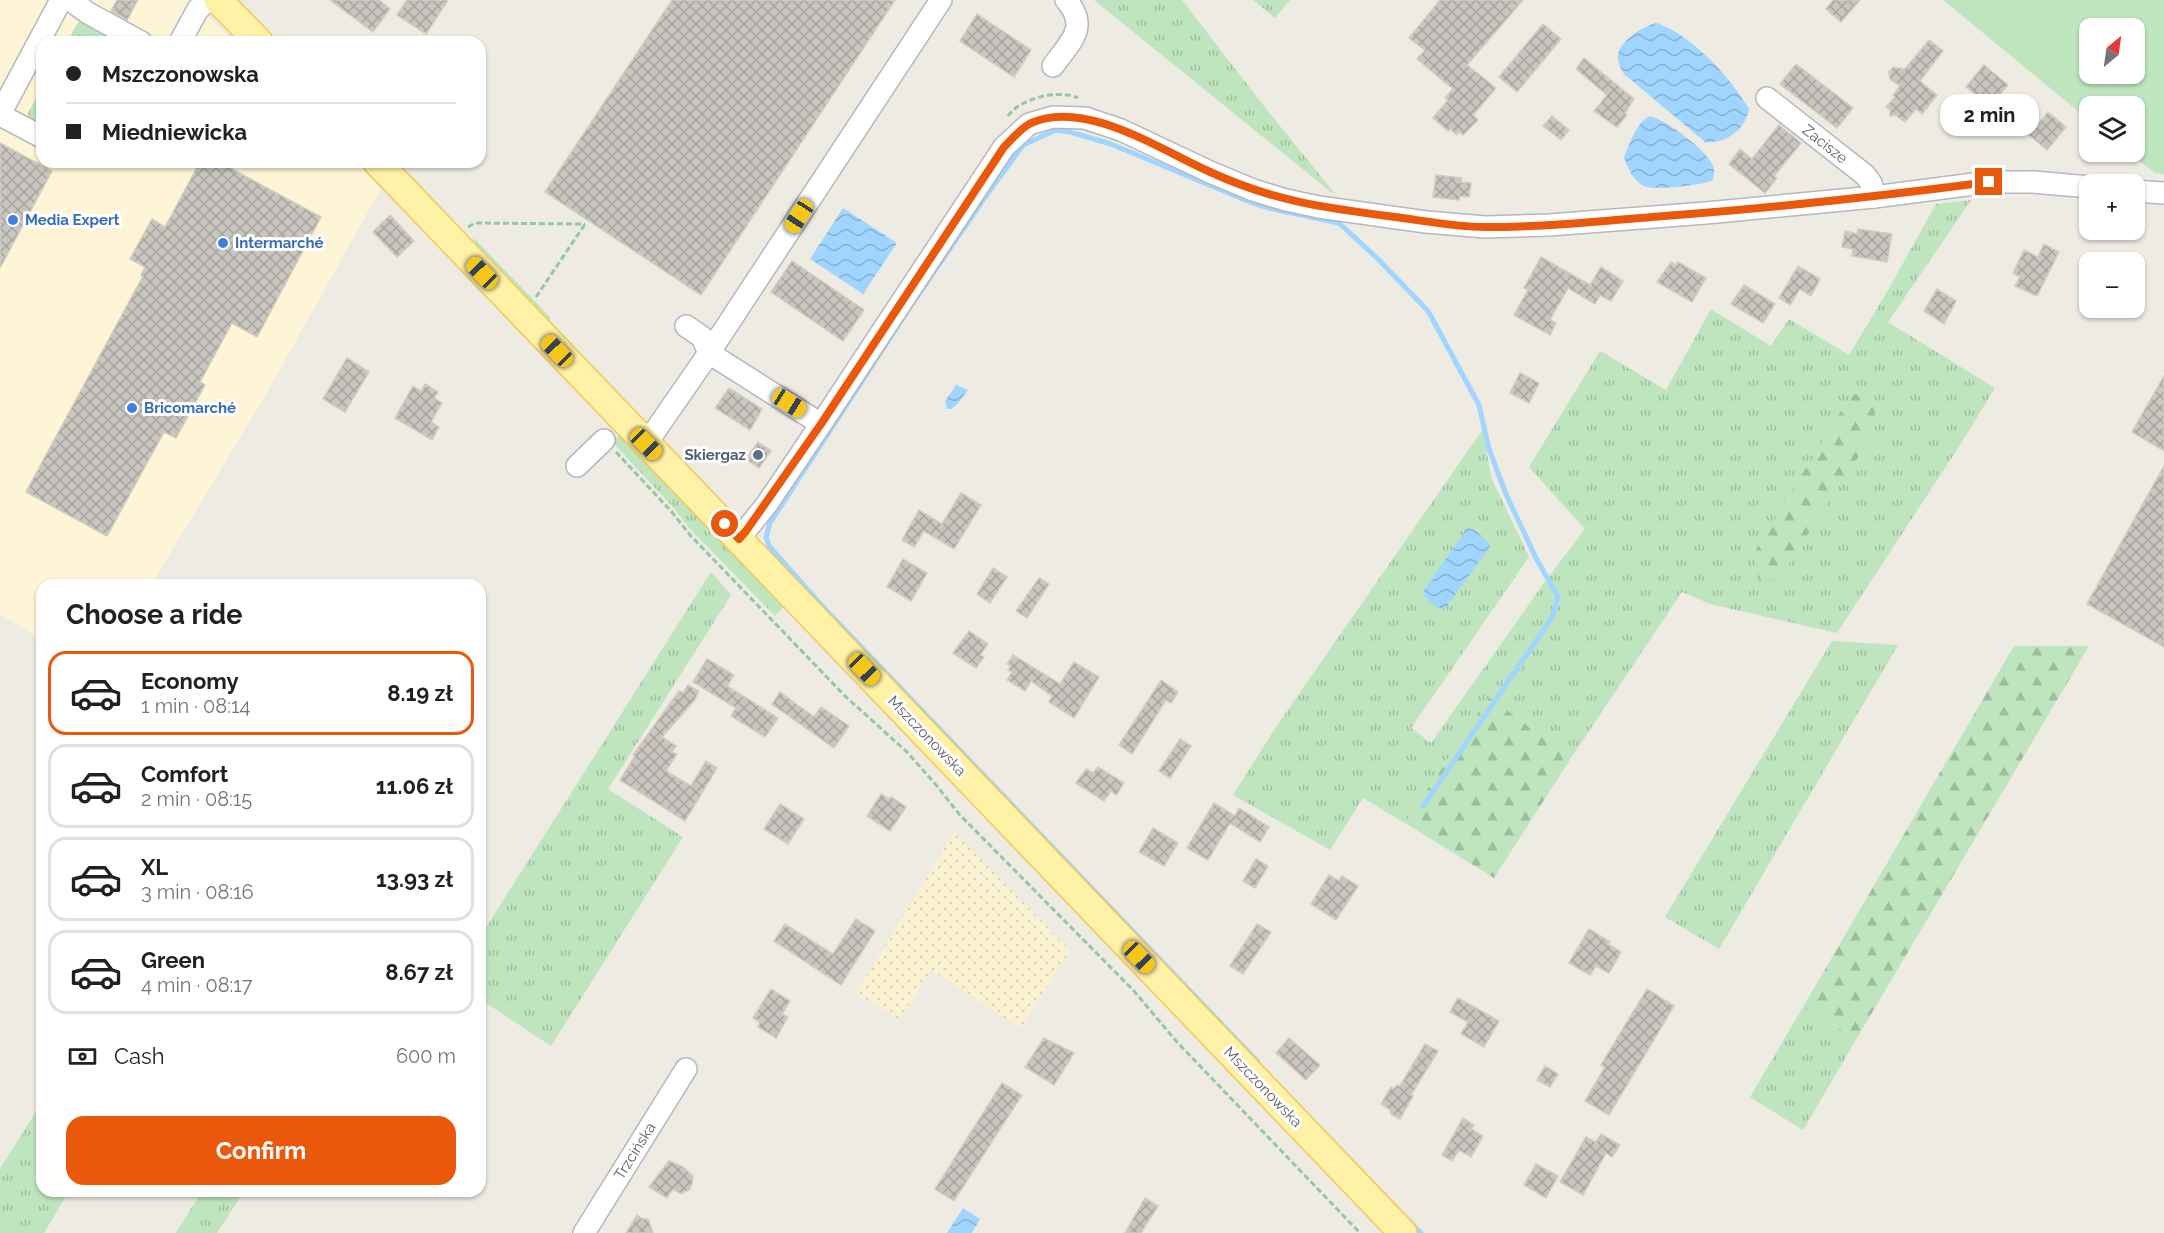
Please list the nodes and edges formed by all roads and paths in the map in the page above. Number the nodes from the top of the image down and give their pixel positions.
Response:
1 (61, 0) edge
2 (70, 0) edge
3 (209, 0) edge
4 (218, 0) edge
5 (941, 0) edge
6 (1066, 0) edge
7 (42, 36) edge
8 (130, 36) edge
9 (183, 36) edge
10 (253, 36) edge
11 (36, 47) edge
12 (1053, 66) dead end
13 (1038, 97) dead end
14 (1767, 98) dead end
15 (1083, 100) dead end
16 (0, 114) edge
17 (36, 134) edge
18 (382, 168) edge
19 (2079, 182) edge
20 (2145, 189) edge
21 (2164, 193) edge
22 (1874, 197) junction
23 (468, 227) dead end
24 (536, 297) dead end
25 (686, 326) dead end
26 (709, 353) junction
27 (821, 424) junction
28 (604, 440) joint
29 (646, 444) junction
30 (577, 466) dead end
31 (739, 539) junction
32 (686, 1070) dead end
33 (584, 1233) edge
34 (1360, 1233) edge
35 (1403, 1233) edge

1 - 7 street
2 - 8 street
3 - 9 street
4 - 10 main road
5 - 26 street
6 - 12 street
11 - 16 street
13 - 15 path
14 - 22 street, Zacisze
16 - 17 street
18 - 29 main road, Mszczonowska
19 - 22 street
20 - 21 street
22 - 27 street
23 - 24 path
25 - 26 street
26 - 27 street
26 - 29 street
27 - 31 street
28 - 30 street
28 - 34 path
29 - 31 main road, Mszczonowska
31 - 35 main road, Mszczonowska
32 - 33 street, Trzcińska

